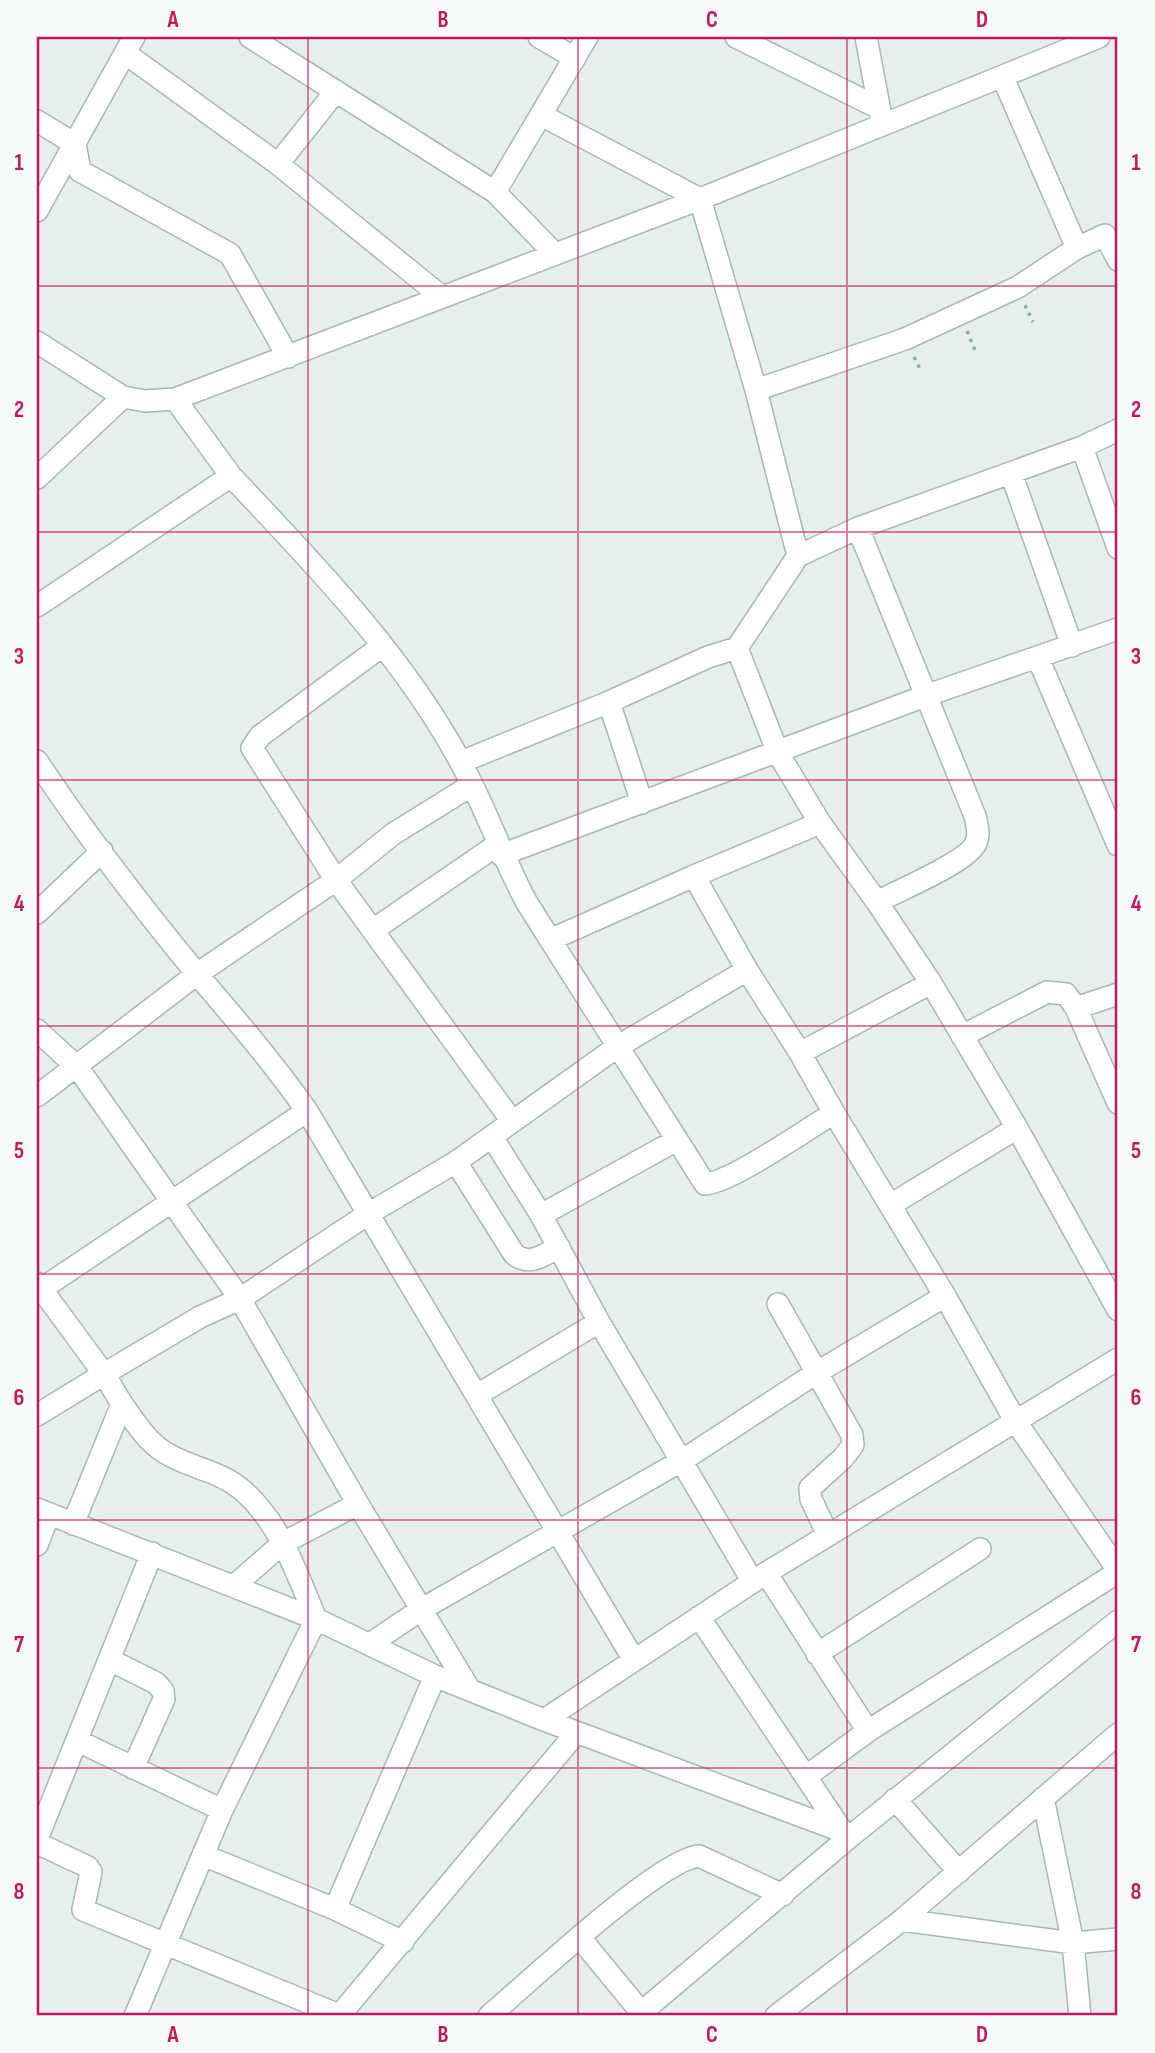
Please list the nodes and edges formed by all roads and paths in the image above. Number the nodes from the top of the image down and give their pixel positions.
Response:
1 (250, 37) edge
2 (539, 37) edge
3 (587, 37) edge
4 (736, 37) edge
5 (866, 37) edge
6 (1096, 37) edge
7 (129, 45) edge
8 (575, 58) junction
9 (1003, 78) junction
10 (336, 91) junction
11 (542, 116) junction
12 (881, 116) junction
13 (37, 121) edge
14 (75, 144) junction
15 (278, 164) junction
16 (495, 191) junction
17 (700, 200) junction
18 (37, 211) edge
19 (1112, 231) edge
20 (1077, 248) junction
21 (554, 253) junction
22 (1118, 260) edge
23 (442, 297) junction
24 (37, 342) edge
25 (289, 357) junction
26 (756, 390) junction
27 (123, 397) junction
28 (175, 399) junction
29 (1118, 430) edge
30 (1082, 447) junction
31 (1011, 473) junction
32 (231, 476) junction
33 (37, 478) edge
34 (858, 528) junction
35 (1118, 548) edge
36 (798, 556) junction
37 (37, 606) edge
38 (1118, 629) edge
39 (382, 646) junction
40 (1072, 646) junction
41 (737, 648) junction
42 (1038, 658) junction
43 (925, 696) junction
44 (610, 702) junction
45 (778, 753) junction
46 (461, 762) junction
47 (38, 766) edge
48 (472, 785) junction
49 (642, 803) junction
50 (820, 823) junction
51 (1118, 845) edge
52 (499, 850) junction
53 (102, 851) junction
54 (694, 876) junction
55 (336, 880) junction
56 (877, 902) junction
57 (37, 913) edge
58 (373, 930) junction
59 (552, 939) junction
60 (747, 970) junction
61 (197, 974) junction
62 (931, 983) junction
63 (1118, 994) edge
64 (1076, 1008) junction
65 (37, 1030) edge
66 (962, 1036) junction
67 (617, 1047) junction
68 (800, 1054) junction
69 (78, 1068) junction
70 (37, 1096) edge
71 (1118, 1103) edge
72 (307, 1111) junction
73 (834, 1113) junction
74 (512, 1121) junction
75 (1017, 1128) junction
76 (492, 1137) junction
77 (675, 1141) junction
78 (456, 1161) junction
79 (173, 1202) junction
80 (892, 1204) junction
81 (368, 1214) junction
82 (541, 1215) junction
83 (559, 1247) junction
84 (38, 1288) edge
85 (944, 1296) junction
86 (240, 1299) junction
87 (778, 1304) dead end
88 (1118, 1310) edge
89 (598, 1322) junction
90 (1118, 1359) edge
91 (816, 1373) junction
92 (104, 1374) junction
93 (477, 1395) junction
94 (122, 1404) junction
95 (37, 1415) edge
96 (1016, 1422) junction
97 (683, 1460) junction
98 (358, 1504) junction
99 (43, 1512) edge
100 (73, 1524) junction
101 (556, 1532) junction
102 (828, 1535) junction
103 (283, 1543) junction
104 (37, 1545) edge
105 (981, 1549) dead end
106 (152, 1553) junction
107 (1118, 1571) edge
108 (759, 1578) junction
109 (235, 1585) junction
110 (422, 1609) junction
111 (699, 1617) junction
112 (316, 1619) junction
113 (1118, 1620) edge
114 (370, 1644) junction
115 (817, 1654) junction
116 (110, 1660) junction
117 (634, 1660) junction
118 (435, 1676) junction
119 (468, 1687) junction
120 (544, 1720) junction
121 (868, 1731) junction
122 (576, 1733) junction
123 (1118, 1734) edge
124 (78, 1741) junction
125 (133, 1768) junction
126 (807, 1776) junction
127 (1042, 1798) junction
128 (894, 1799) junction
129 (222, 1810) junction
130 (846, 1832) junction
131 (37, 1841) edge
132 (203, 1855) junction
133 (959, 1872) junction
134 (783, 1895) junction
135 (335, 1909) junction
136 (902, 1920) junction
137 (580, 1938) junction
138 (1118, 1939) edge
139 (403, 1942) junction
140 (1073, 1943) junction
141 (166, 1945) junction
142 (639, 2014) edge
143 (135, 2016) edge
144 (339, 2016) edge
145 (489, 2016) edge
146 (776, 2016) edge
147 (1080, 2016) edge

1 - 10 street
2 - 8 street
3 - 8 street
4 - 12 street
5 - 12 street
6 - 9 street
7 - 14 street
7 - 15 street
8 - 11 street
9 - 12 street
9 - 20 street
10 - 15 street
10 - 16 street
11 - 16 street
11 - 17 street
12 - 17 street
13 - 14 street
14 - 18 street
14 - 25 street
15 - 23 street
16 - 21 street
17 - 21 street
17 - 26 street
19 - 20 street
19 - 22 street
20 - 26 street
21 - 23 street
23 - 25 street
24 - 27 street
25 - 28 street
26 - 36 street
27 - 28 street
27 - 33 street
28 - 32 street
29 - 30 street
30 - 31 street
30 - 35 street
31 - 34 street
31 - 40 street
32 - 37 street
32 - 39 street
34 - 36 street
34 - 43 street
36 - 41 street
38 - 40 street
39 - 46 street
39 - 55 street
40 - 42 street
41 - 44 street
41 - 45 street
42 - 43 street
42 - 51 street
43 - 45 street
43 - 56 street
44 - 46 street
44 - 49 street
45 - 49 street
45 - 50 street
46 - 48 street
47 - 53 street
48 - 52 street
48 - 55 street
49 - 52 street
50 - 54 street
50 - 56 street
52 - 58 street
52 - 59 street
53 - 57 street
53 - 61 street
54 - 59 street
54 - 60 street
55 - 58 street
55 - 61 street
56 - 62 street
58 - 74 street
59 - 67 street
60 - 67 street
60 - 68 street
61 - 69 street
61 - 72 street
62 - 66 street
62 - 68 street
63 - 64 street
64 - 66 street
64 - 71 street
65 - 69 street
66 - 75 street
67 - 74 street
67 - 77 street
68 - 73 street
69 - 70 street
69 - 79 street
72 - 79 street
72 - 81 street
73 - 77 street
73 - 80 street
74 - 76 street
75 - 80 street
75 - 88 street
76 - 78 street
76 - 82 street
77 - 82 street
78 - 81 street
78 - 83 street
79 - 84 street
79 - 86 street
80 - 85 street
81 - 86 street
81 - 93 street
82 - 83 street
83 - 89 street
84 - 92 street
85 - 91 street
85 - 96 street
86 - 92 street
86 - 98 street
87 - 91 street
89 - 93 street
89 - 97 street
90 - 96 street
91 - 97 street
91 - 102 street
92 - 94 street
92 - 95 street
93 - 101 street
94 - 100 street
94 - 103 street
96 - 102 street
96 - 107 street
97 - 101 street
97 - 108 street
98 - 103 street
98 - 110 street
99 - 100 street
99 - 104 street
100 - 106 street
101 - 110 street
101 - 117 street
102 - 108 street
103 - 109 street
103 - 112 street
105 - 115 street
106 - 109 street
106 - 116 street
107 - 121 street
108 - 111 street
108 - 115 street
109 - 112 street
110 - 114 street
110 - 119 street
111 - 117 street
111 - 126 street
112 - 114 street
112 - 129 street
113 - 128 street
114 - 118 street
115 - 121 street
116 - 124 street
116 - 125 street
117 - 120 street
118 - 119 street
118 - 135 street
119 - 120 street
120 - 122 street
121 - 126 street
122 - 130 street
122 - 139 street
123 - 127 street
124 - 125 street
124 - 131 street
125 - 129 street
126 - 130 street
127 - 133 street
127 - 140 street
128 - 130 street
128 - 133 street
129 - 132 street
130 - 134 street
131 - 141 street
132 - 135 street
132 - 141 street
133 - 136 street
134 - 137 street
134 - 142 street
135 - 139 street
136 - 140 street
136 - 146 street
137 - 142 street
137 - 145 street
138 - 140 street
139 - 144 street
140 - 147 street
141 - 143 street
141 - 144 street

